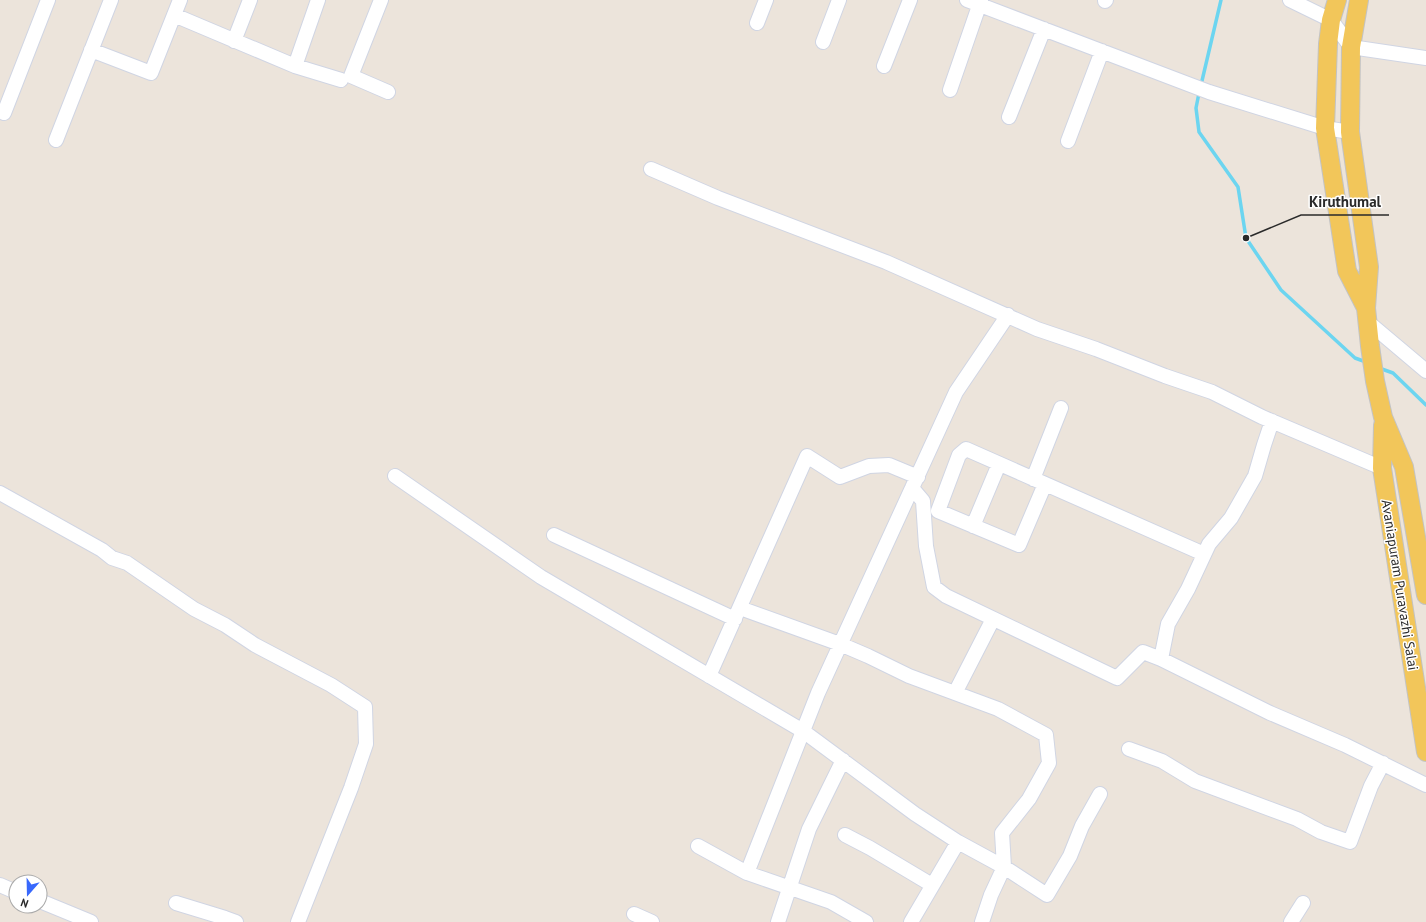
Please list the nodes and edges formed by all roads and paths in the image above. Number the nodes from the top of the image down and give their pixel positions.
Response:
1 (48, 0) edge
2 (111, 0) edge
3 (180, 0) edge
4 (250, 0) edge
5 (318, 0) edge
6 (381, 0) edge
7 (766, 0) edge
8 (838, 0) edge
9 (910, 0) edge
10 (1290, 0) edge
11 (1337, 0) edge
12 (1358, 0) edge
13 (976, 2) edge
14 (174, 15) junction
15 (1332, 20) junction
16 (757, 23) dead end
17 (1044, 29) junction
18 (234, 41) junction
19 (823, 42) dead end
20 (1351, 47) junction
21 (91, 50) junction
22 (1102, 51) junction
23 (1426, 58) edge
24 (295, 66) junction
25 (884, 66) dead end
26 (341, 80) dead end
27 (950, 90) dead end
28 (388, 92) dead end
29 (4, 113) dead end
30 (1009, 117) dead end
31 (1326, 128) junction
32 (1350, 132) junction
33 (56, 140) dead end
34 (1068, 141) dead end
35 (650, 169) dead end
36 (1008, 315) junction
37 (1367, 315) junction
38 (1426, 371) edge
39 (1061, 408) dead end
40 (1383, 417) junction
41 (1272, 421) junction
42 (999, 464) junction
43 (1382, 468) junction
44 (395, 476) dead end
45 (1039, 481) junction
46 (915, 482) junction
47 (0, 493) edge
48 (973, 526) junction
49 (554, 535) dead end
50 (1204, 554) junction
51 (1426, 595) edge
52 (737, 614) junction
53 (993, 619) junction
54 (840, 644) junction
55 (1161, 659) junction
56 (709, 676) junction
57 (955, 693) junction
58 (803, 731) junction
59 (1129, 749) dead end
60 (1426, 752) edge
61 (843, 760) junction
62 (1383, 763) junction
63 (1426, 785) edge
64 (1100, 794) dead end
65 (845, 835) dead end
66 (958, 842) junction
67 (698, 846) dead end
68 (1004, 867) junction
69 (747, 873) junction
70 (932, 885) junction
71 (790, 888) junction
72 (176, 903) dead end
73 (1303, 903) dead end
74 (48, 904) edge
75 (634, 914) dead end
76 (91, 922) edge
77 (236, 922) edge
78 (298, 922) edge
79 (652, 922) edge
80 (778, 922) edge
81 (866, 922) edge
82 (911, 922) edge
83 (982, 922) edge
84 (1291, 922) edge

1 - 29 street
2 - 21 street
3 - 14 street
4 - 18 street
5 - 24 street
6 - 28 street
7 - 16 street
8 - 19 street
9 - 25 street
10 - 15 street
11 - 15 main road, Avaniapuram Puravazhi Salai
12 - 20 main road, Avaniapuram Puravazhi Salai
13 - 17 street
13 - 27 street
14 - 18 street
14 - 21 street
15 - 20 street
15 - 31 main road, Avaniapuram Puravazhi Salai
17 - 22 street
17 - 30 street
18 - 24 street
20 - 23 street
20 - 32 main road, Avaniapuram Puravazhi Salai
21 - 33 street
22 - 31 street
22 - 34 street
24 - 26 street
31 - 32 street
31 - 37 main road, Avaniapuram Puravazhi Salai
32 - 37 main road, Avaniapuram Puravazhi Salai
35 - 36 street
36 - 41 street
36 - 46 street
37 - 38 street
37 - 40 main road, Avaniapuram Puravazhi Salai
39 - 45 street
40 - 43 main road, Avaniapuram Puravazhi Salai
40 - 51 main road, Avaniapuram Puravazhi Salai
41 - 43 street
41 - 50 street
42 - 45 street
42 - 48 street
42 - 48 street
43 - 60 main road, Avaniapuram Puravazhi Salai
44 - 56 street
45 - 48 street
45 - 50 street
46 - 52 street
46 - 53 street
46 - 54 street
47 - 78 street
49 - 52 street
50 - 55 street
52 - 54 street
52 - 56 street
53 - 55 street
53 - 57 street
54 - 57 street
54 - 58 street
55 - 62 street
56 - 58 street
57 - 68 street
58 - 61 street
58 - 69 street
59 - 62 street
61 - 66 street
61 - 71 street
62 - 63 street
64 - 68 street
65 - 70 street
66 - 68 street
66 - 70 street
67 - 69 street
68 - 83 street
69 - 71 street
70 - 82 street
71 - 80 street
71 - 81 street
72 - 77 street
73 - 84 street
74 - 76 street
75 - 79 street

